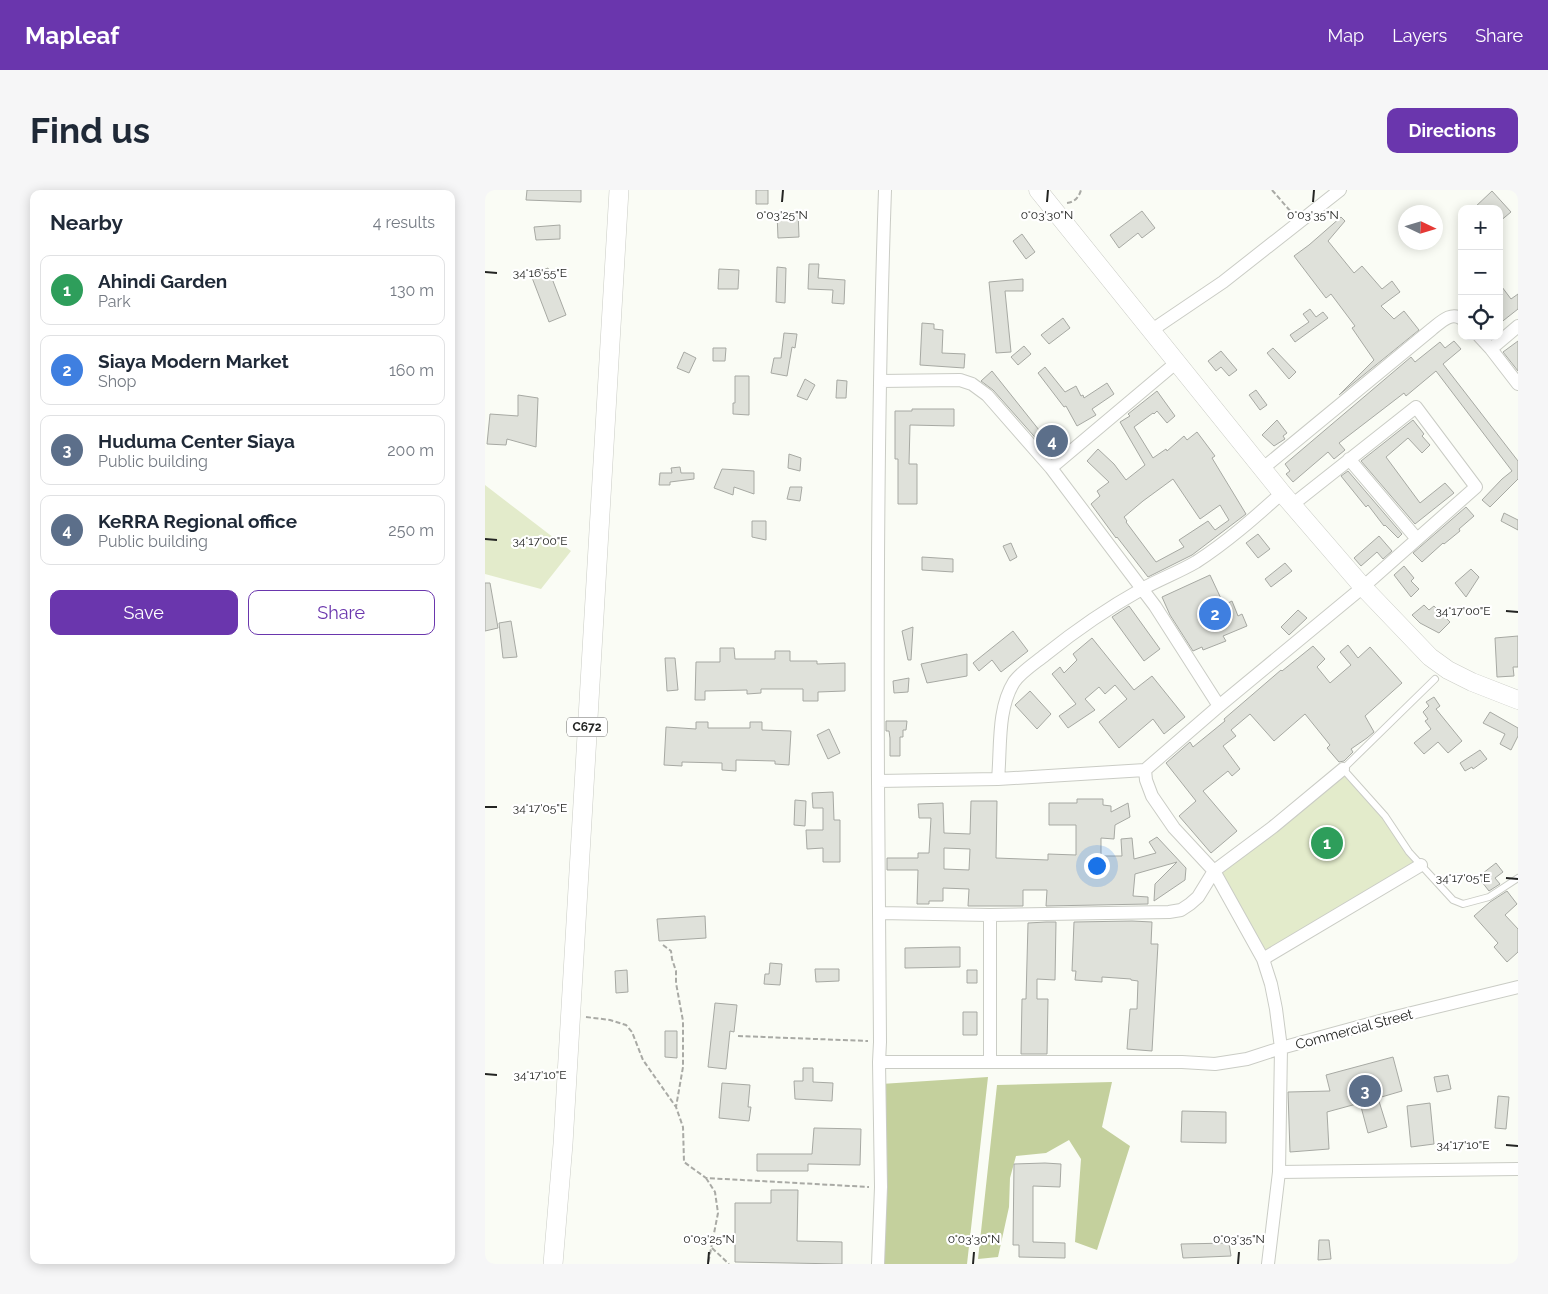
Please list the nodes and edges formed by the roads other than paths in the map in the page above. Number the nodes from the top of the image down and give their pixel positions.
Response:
1 (619, 190) edge
2 (885, 190) edge
3 (1038, 190) edge
4 (1341, 190) edge
5 (1458, 317) edge
6 (1518, 326) edge
7 (1152, 330) junction
8 (1483, 340) edge
9 (1491, 349) junction
10 (1177, 362) junction
11 (880, 381) junction
12 (1518, 384) edge
13 (1349, 459) junction
14 (1051, 468) junction
15 (1261, 469) junction
16 (1287, 499) junction
17 (1417, 539) junction
18 (1363, 587) junction
19 (1143, 589) junction
20 (1435, 679) dead end
21 (1518, 700) edge
22 (1219, 706) junction
23 (1343, 769) junction
24 (1145, 770) junction
25 (998, 778) junction
26 (878, 781) junction
27 (1421, 865) junction
28 (1214, 871) junction
29 (1518, 878) edge
30 (879, 913) junction
31 (990, 915) junction
32 (1263, 959) junction
33 (1518, 987) edge
34 (1281, 1048) junction
35 (879, 1062) junction
36 (990, 1062) junction
37 (1518, 1169) edge
38 (1279, 1172) junction
39 (553, 1264) edge
40 (878, 1264) edge
41 (1268, 1264) edge

1 - 39 main road, C672
2 - 11 street
3 - 7 main road
4 - 7 street
5 - 15 street
6 - 9 street
7 - 10 main road
8 - 9 street
9 - 12 street
10 - 14 street
10 - 15 main road
11 - 14 street
11 - 26 street
13 - 16 street
13 - 17 street
13 - 17 street
14 - 19 street
15 - 16 main road
16 - 18 main road
16 - 19 street
17 - 18 street
18 - 21 main road
18 - 22 street
19 - 22 street
19 - 25 street
20 - 23 lane
22 - 24 street
23 - 27 lane
23 - 28 street
24 - 25 street
24 - 28 street
25 - 26 street
26 - 30 street
27 - 29 lane
27 - 32 street
28 - 31 street
28 - 32 street
30 - 31 street
30 - 35 street
31 - 36 street
32 - 34 street
33 - 34 street, Commercial Street
34 - 36 street
34 - 38 street, Commercial Street
35 - 36 street
35 - 40 street
37 - 38 street
38 - 41 street, Commercial Street

